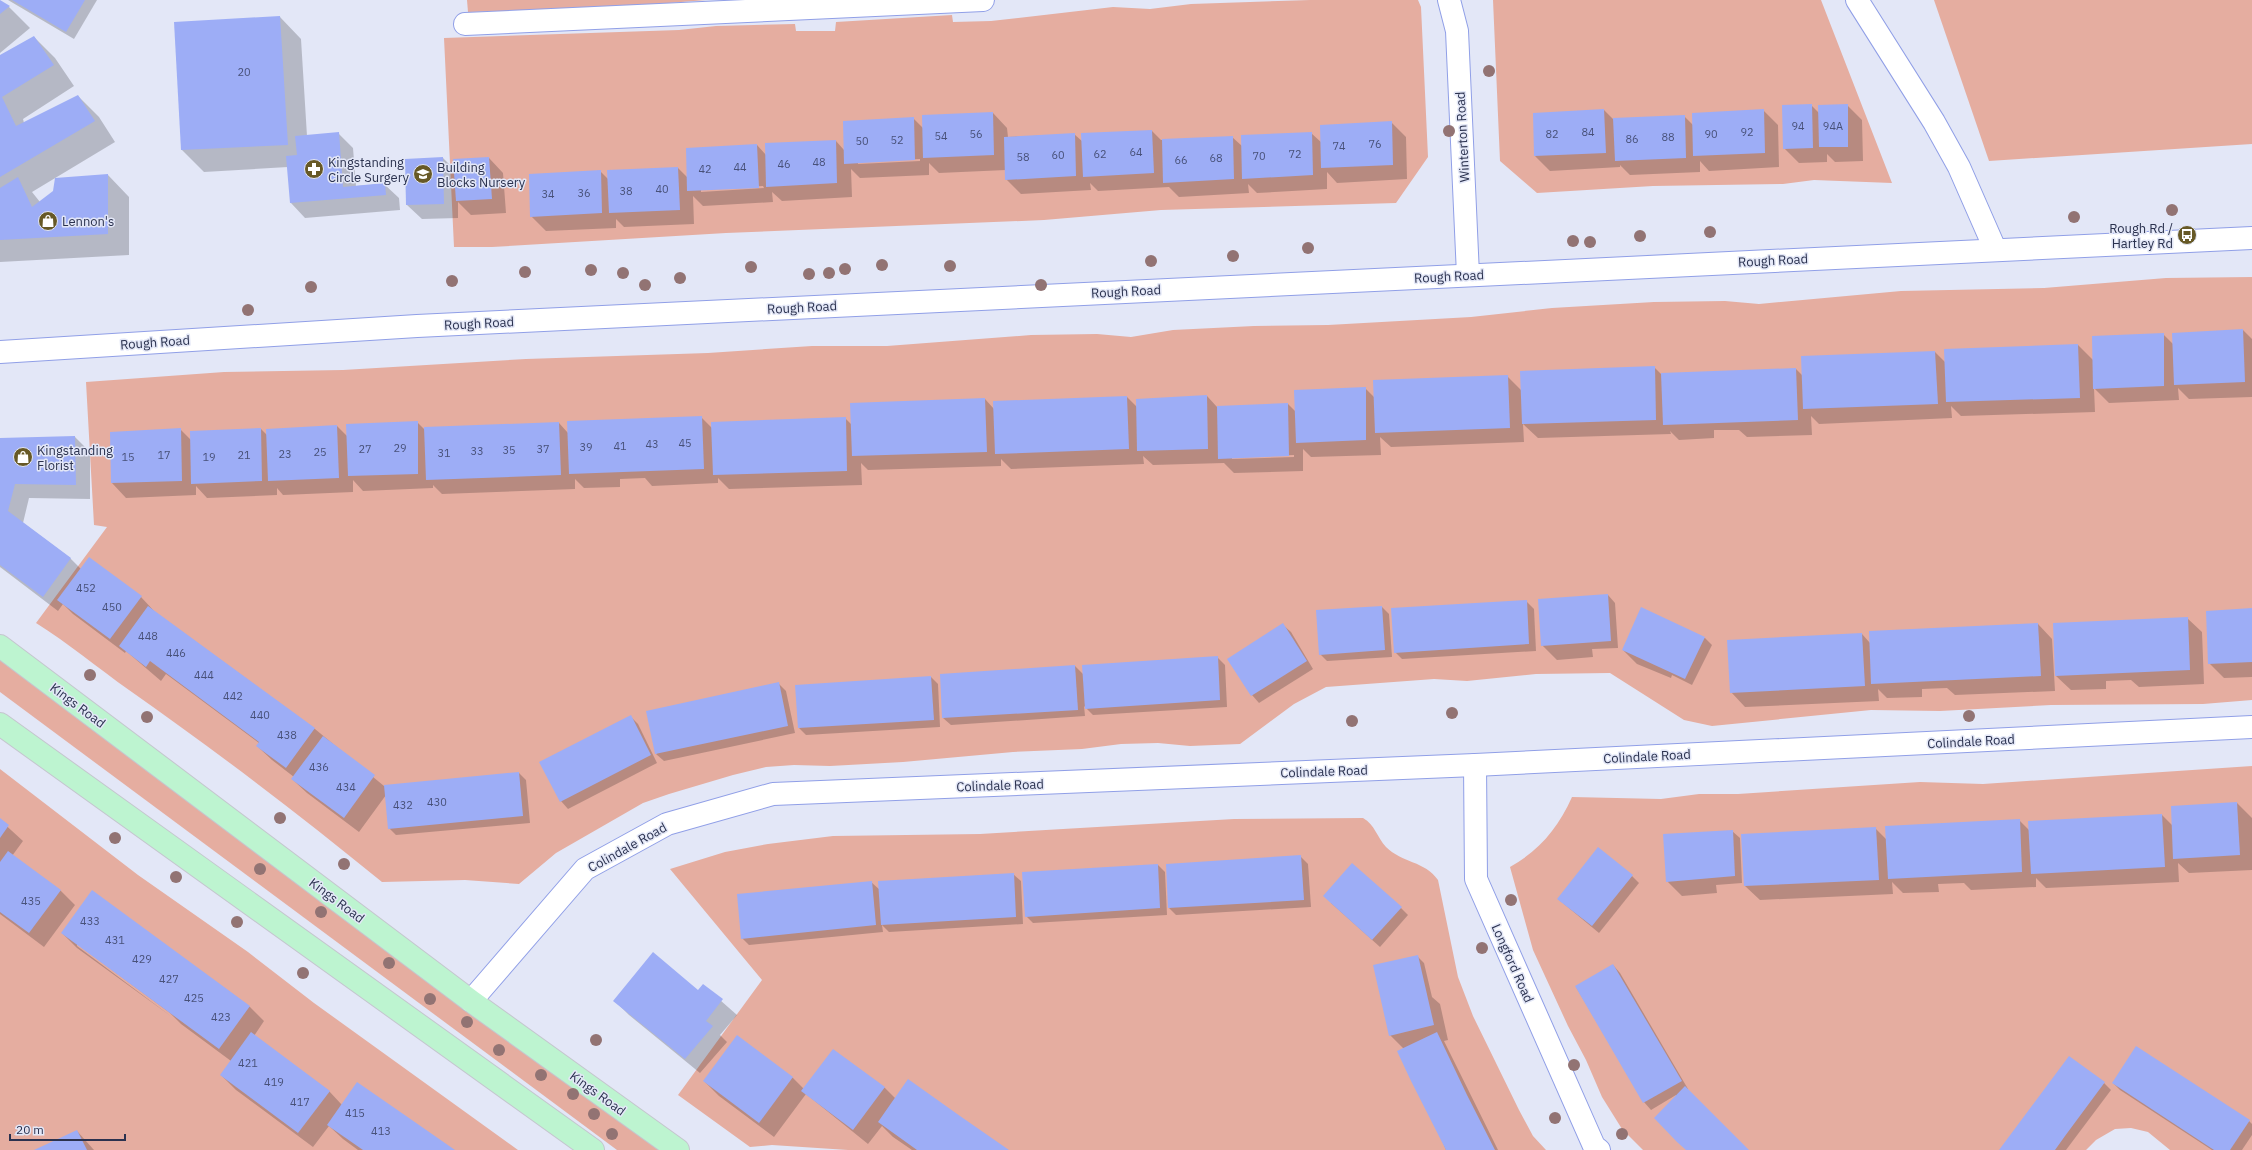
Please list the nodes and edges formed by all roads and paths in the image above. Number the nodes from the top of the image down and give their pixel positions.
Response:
1 (983, 0) edge
2 (1449, 0) edge
3 (1857, 0) edge
4 (465, 24) dead end
5 (2252, 238) edge
6 (1995, 250) junction
7 (1468, 275) junction
8 (0, 352) edge
9 (0, 646) edge
10 (0, 724) edge
11 (2252, 727) edge
12 (1475, 764) junction
13 (471, 1001) junction
14 (593, 1150) edge
15 (678, 1150) edge
16 (1599, 1150) edge

1 - 4 street
2 - 7 street, Winterton Road
3 - 6 street
5 - 6 street, Rough Road
6 - 7 street, Rough Road
7 - 8 street, Rough Road
9 - 13 main road, Kings Road
10 - 14 main road
11 - 12 street, Colindale Road
12 - 13 street, Colindale Road
12 - 16 street, Longford Road
13 - 15 main road, Kings Road

